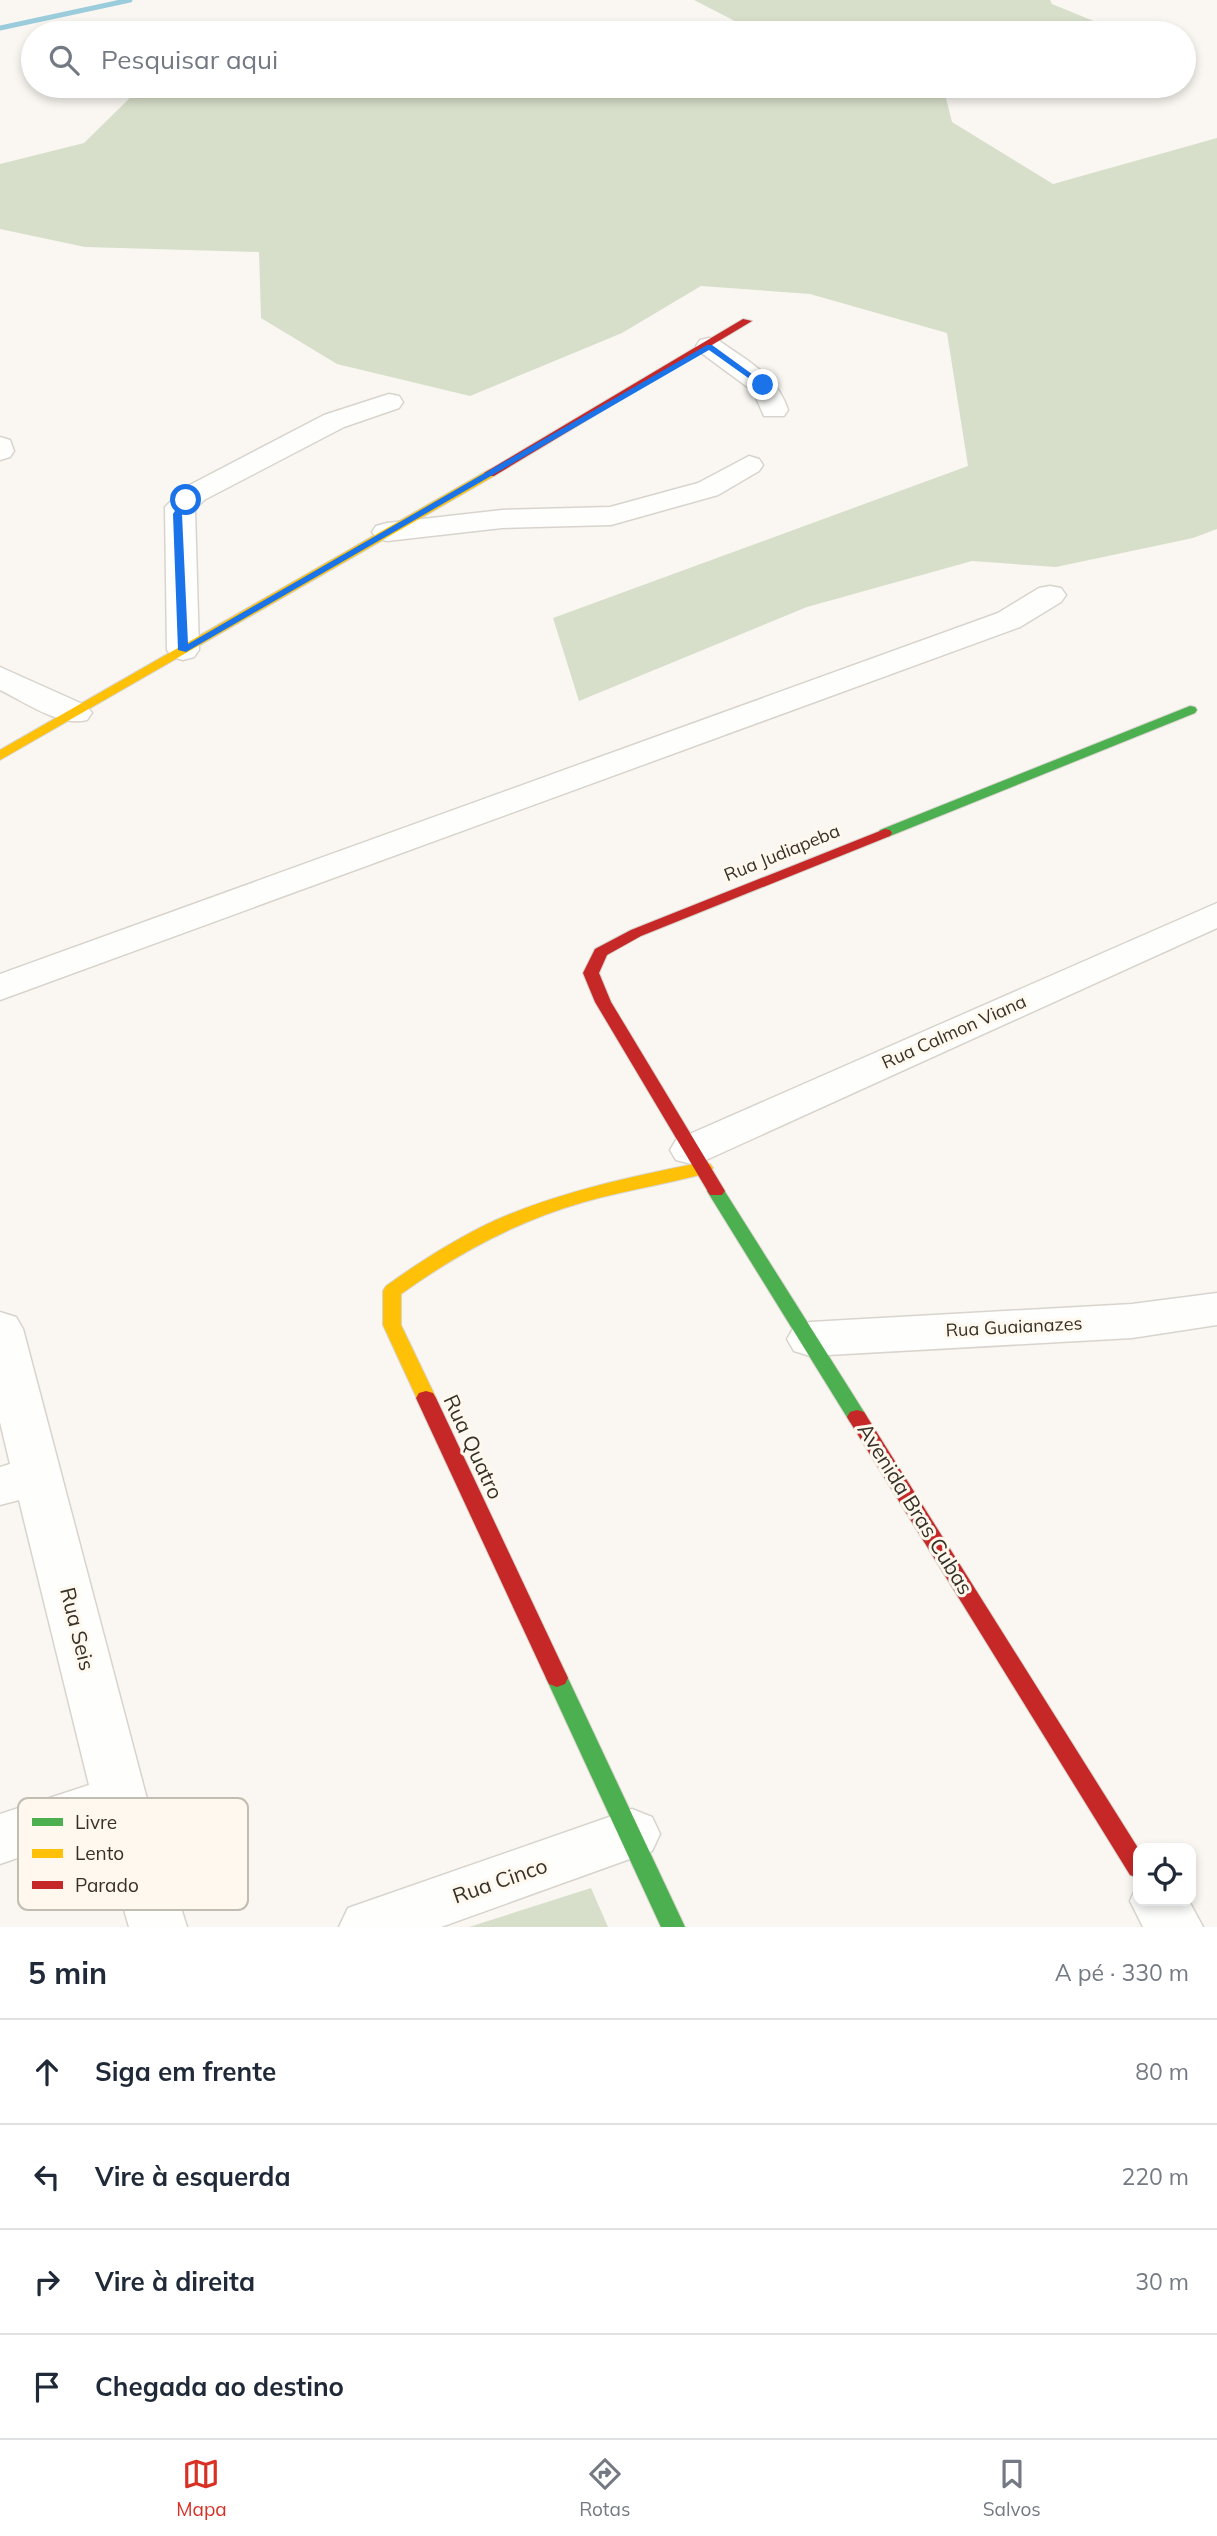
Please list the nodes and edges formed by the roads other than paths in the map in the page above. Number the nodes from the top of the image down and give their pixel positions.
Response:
1 (747, 321) dead end
2 (709, 346) junction
3 (389, 402) dead end
4 (774, 410) dead end
5 (749, 466) dead end
6 (462, 489) junction
7 (502, 519) junction
8 (387, 533) junction
9 (1050, 595) dead end
10 (183, 650) junction
11 (0, 677) edge
12 (1190, 710) dead end
13 (75, 713) junction
14 (0, 756) edge
15 (1217, 914) edge
16 (0, 988) edge
17 (698, 1159) junction
18 (1217, 1309) edge
19 (0, 1329) edge
20 (810, 1339) junction
21 (19, 1481) edge
22 (120, 1798) edge
23 (18, 1833) edge
24 (632, 1834) junction
25 (0, 1839) edge
26 (1133, 1860) edge
27 (1161, 1906) edge
28 (153, 1910) edge
29 (158, 1927) edge
30 (368, 1927) edge
31 (673, 1927) edge
32 (1174, 1927) edge

1 - 2 street
2 - 4 street
2 - 6 street
3 - 10 street
5 - 7 street
6 - 7 street
6 - 8 street
7 - 8 street
8 - 10 street
9 - 16 street
10 - 13 street
11 - 13 street
12 - 17 street, Rua Judiapeba
13 - 14 street
15 - 17 street, Rua Calmon Viana
17 - 20 street, Avenida Bras Cubas
17 - 24 street, Rua Quatro
18 - 20 street, Rua Guaianazes
19 - 21 street, Rua Seis
20 - 26 street, Avenida Bras Cubas
21 - 22 street, Rua Seis
23 - 25 street
24 - 30 street, Rua Cinco
24 - 31 street, Rua Quatro
27 - 32 street
28 - 29 street, Rua Seis

